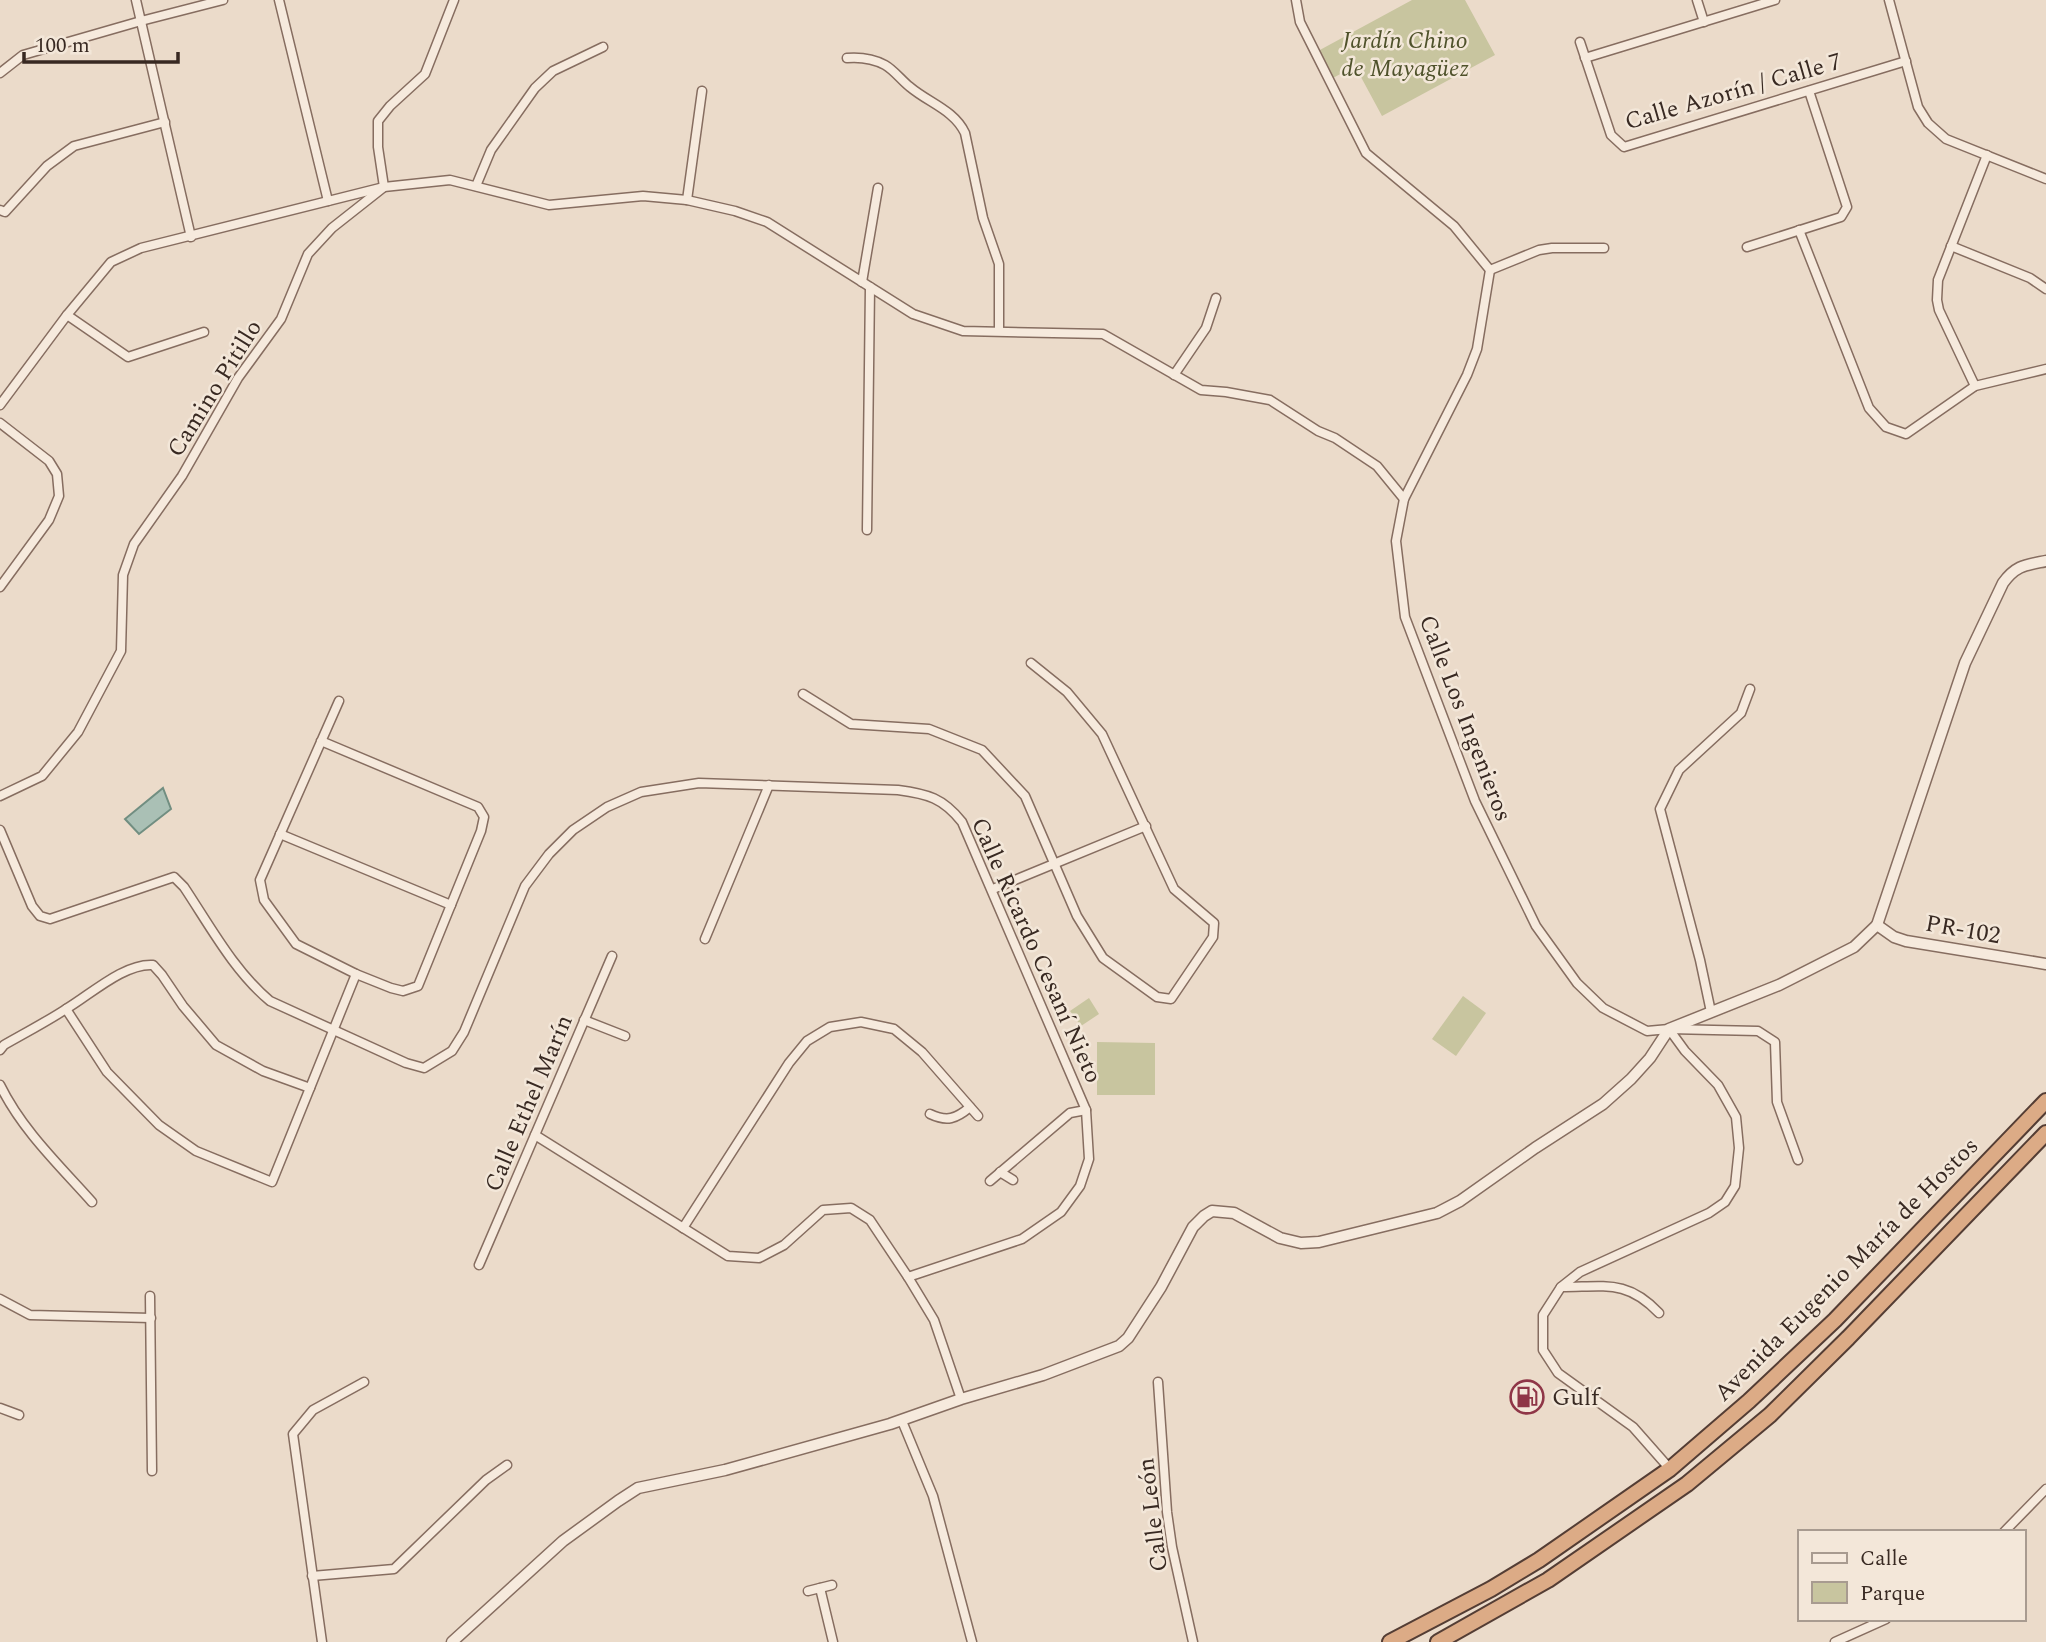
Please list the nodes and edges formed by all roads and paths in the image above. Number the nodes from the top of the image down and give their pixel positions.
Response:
1 (135, 0) edge
2 (223, 0) edge
3 (279, 0) edge
4 (454, 0) edge
5 (1296, 0) edge
6 (1697, 0) edge
7 (1775, 0) edge
8 (1889, 0) edge
9 (141, 21) junction
10 (1704, 22) junction
11 (1580, 42) dead end
12 (603, 47) dead end
13 (847, 58) dead end
14 (1585, 58) junction
15 (1906, 61) junction
16 (0, 73) edge
17 (702, 91) dead end
18 (1810, 91) junction
19 (165, 122) junction
20 (1987, 155) junction
21 (2046, 179) edge
22 (475, 186) junction
23 (384, 187) junction
24 (878, 188) dead end
25 (687, 200) junction
26 (328, 201) junction
27 (0, 210) edge
28 (1799, 230) junction
29 (191, 237) junction
30 (1951, 246) junction
31 (1747, 247) dead end
32 (1604, 248) dead end
33 (1490, 270) junction
34 (866, 284) junction
35 (2046, 289) edge
36 (1216, 298) dead end
37 (67, 314) junction
38 (999, 331) junction
39 (204, 332) dead end
40 (2046, 369) edge
41 (1174, 375) junction
42 (1975, 386) junction
43 (0, 405) edge
44 (0, 423) edge
45 (1404, 499) junction
46 (867, 530) dead end
47 (2046, 561) edge
48 (0, 587) edge
49 (1031, 663) dead end
50 (1750, 688) dead end
51 (807, 697) dead end
52 (339, 701) dead end
53 (321, 741) junction
54 (769, 785) junction
55 (0, 796) edge
56 (1146, 826) junction
57 (0, 830) edge
58 (280, 834) junction
59 (1055, 864) junction
60 (993, 889) junction
61 (451, 905) junction
62 (1877, 925) junction
63 (705, 939) dead end
64 (612, 956) dead end
65 (2046, 964) edge
66 (356, 974) junction
67 (66, 1009) junction
68 (1711, 1012) junction
69 (584, 1020) junction
70 (1669, 1029) junction
71 (334, 1030) junction
72 (625, 1036) dead end
73 (0, 1050) edge
74 (0, 1085) edge
75 (310, 1088) junction
76 (2046, 1101) edge
77 (970, 1107) junction
78 (1086, 1110) junction
79 (930, 1114) dead end
80 (978, 1116) dead end
81 (2046, 1133) edge
82 (535, 1135) junction
83 (1798, 1160) dead end
84 (1000, 1172) junction
85 (1013, 1180) dead end
86 (990, 1181) dead end
87 (92, 1202) dead end
88 (683, 1228) junction
89 (480, 1265) dead end
90 (908, 1277) junction
91 (1562, 1287) junction
92 (150, 1296) dead end
93 (0, 1299) edge
94 (1659, 1313) dead end
95 (151, 1318) junction
96 (364, 1382) dead end
97 (1158, 1382) dead end
98 (961, 1399) junction
99 (0, 1408) edge
100 (19, 1415) dead end
101 (902, 1421) junction
102 (507, 1465) dead end
103 (1670, 1469) junction
104 (152, 1471) dead end
105 (2046, 1489) edge
106 (2006, 1530) edge
107 (312, 1576) junction
108 (832, 1585) dead end
109 (820, 1588) junction
110 (808, 1591) dead end
111 (1882, 1621) edge
112 (322, 1642) edge
113 (452, 1642) edge
114 (833, 1642) edge
115 (972, 1642) edge
116 (1193, 1642) edge
117 (1390, 1642) edge
118 (1438, 1642) edge
119 (1835, 1642) edge

1 - 9 street
2 - 9 street
3 - 26 street
4 - 23 street
5 - 33 street
6 - 10 street
7 - 10 street
8 - 15 street
9 - 16 street
9 - 19 street
10 - 14 street
11 - 14 street, Calle Azorín / Calle 7
12 - 22 street
13 - 38 street
14 - 18 street, Calle Azorín / Calle 7
15 - 18 street, Calle Azorín / Calle 7
15 - 20 street
17 - 25 street
18 - 28 street
19 - 27 street
19 - 29 street
20 - 21 street
20 - 30 street
22 - 23 street
22 - 25 street
23 - 26 street
23 - 55 street, Camino Pitillo
24 - 34 street
25 - 34 street
26 - 29 street
28 - 31 street
28 - 42 street
29 - 37 street
30 - 35 street
30 - 42 street
32 - 33 street
33 - 45 street, Calle Los Ingenieros
34 - 38 street
34 - 46 street
36 - 41 street
37 - 39 street
37 - 43 street
38 - 41 street
40 - 42 street
41 - 45 street
44 - 48 street
45 - 70 street, Calle Los Ingenieros
47 - 62 street
49 - 56 street
50 - 68 street
51 - 59 street
52 - 53 street
53 - 58 street
53 - 61 street
54 - 60 street, Calle Ricardo Cesaní Nieto
54 - 63 street
54 - 71 street, Calle Ricardo Cesaní Nieto
56 - 59 street
56 - 59 street
57 - 71 street, Calle Ricardo Cesaní Nieto
58 - 61 street
58 - 66 street
59 - 60 street
60 - 78 street, Calle Ricardo Cesaní Nieto
61 - 66 street
62 - 65 street, PR-102 / PR-102
62 - 68 street
64 - 69 street, Calle Ethel Marín
66 - 71 street
67 - 73 street
67 - 75 street
67 - 75 street
68 - 70 street
69 - 72 street
69 - 82 street, Calle Ethel Marín
70 - 83 street, Calle Los Ingenieros
70 - 91 street
70 - 98 street
71 - 75 street
74 - 87 street
76 - 103 highway, Avenida Eugenio María de Hostos
77 - 79 street
77 - 80 street
77 - 88 street
78 - 84 street
78 - 90 street, Calle Ricardo Cesaní Nieto
81 - 118 highway, Avenida Eugenio María de Hostos
82 - 88 street
82 - 89 street, Calle Ethel Marín
84 - 85 street
84 - 86 street
88 - 90 street
90 - 98 street
91 - 94 street
91 - 103 street
92 - 95 street
93 - 95 street
95 - 104 street
96 - 107 street
97 - 116 street, Calle León
98 - 101 street
99 - 100 street
101 - 113 street
101 - 115 street
102 - 107 street
103 - 117 highway, Avenida Eugenio María de Hostos
105 - 106 street
107 - 112 street
108 - 109 street
109 - 110 street
109 - 114 street
111 - 119 street

